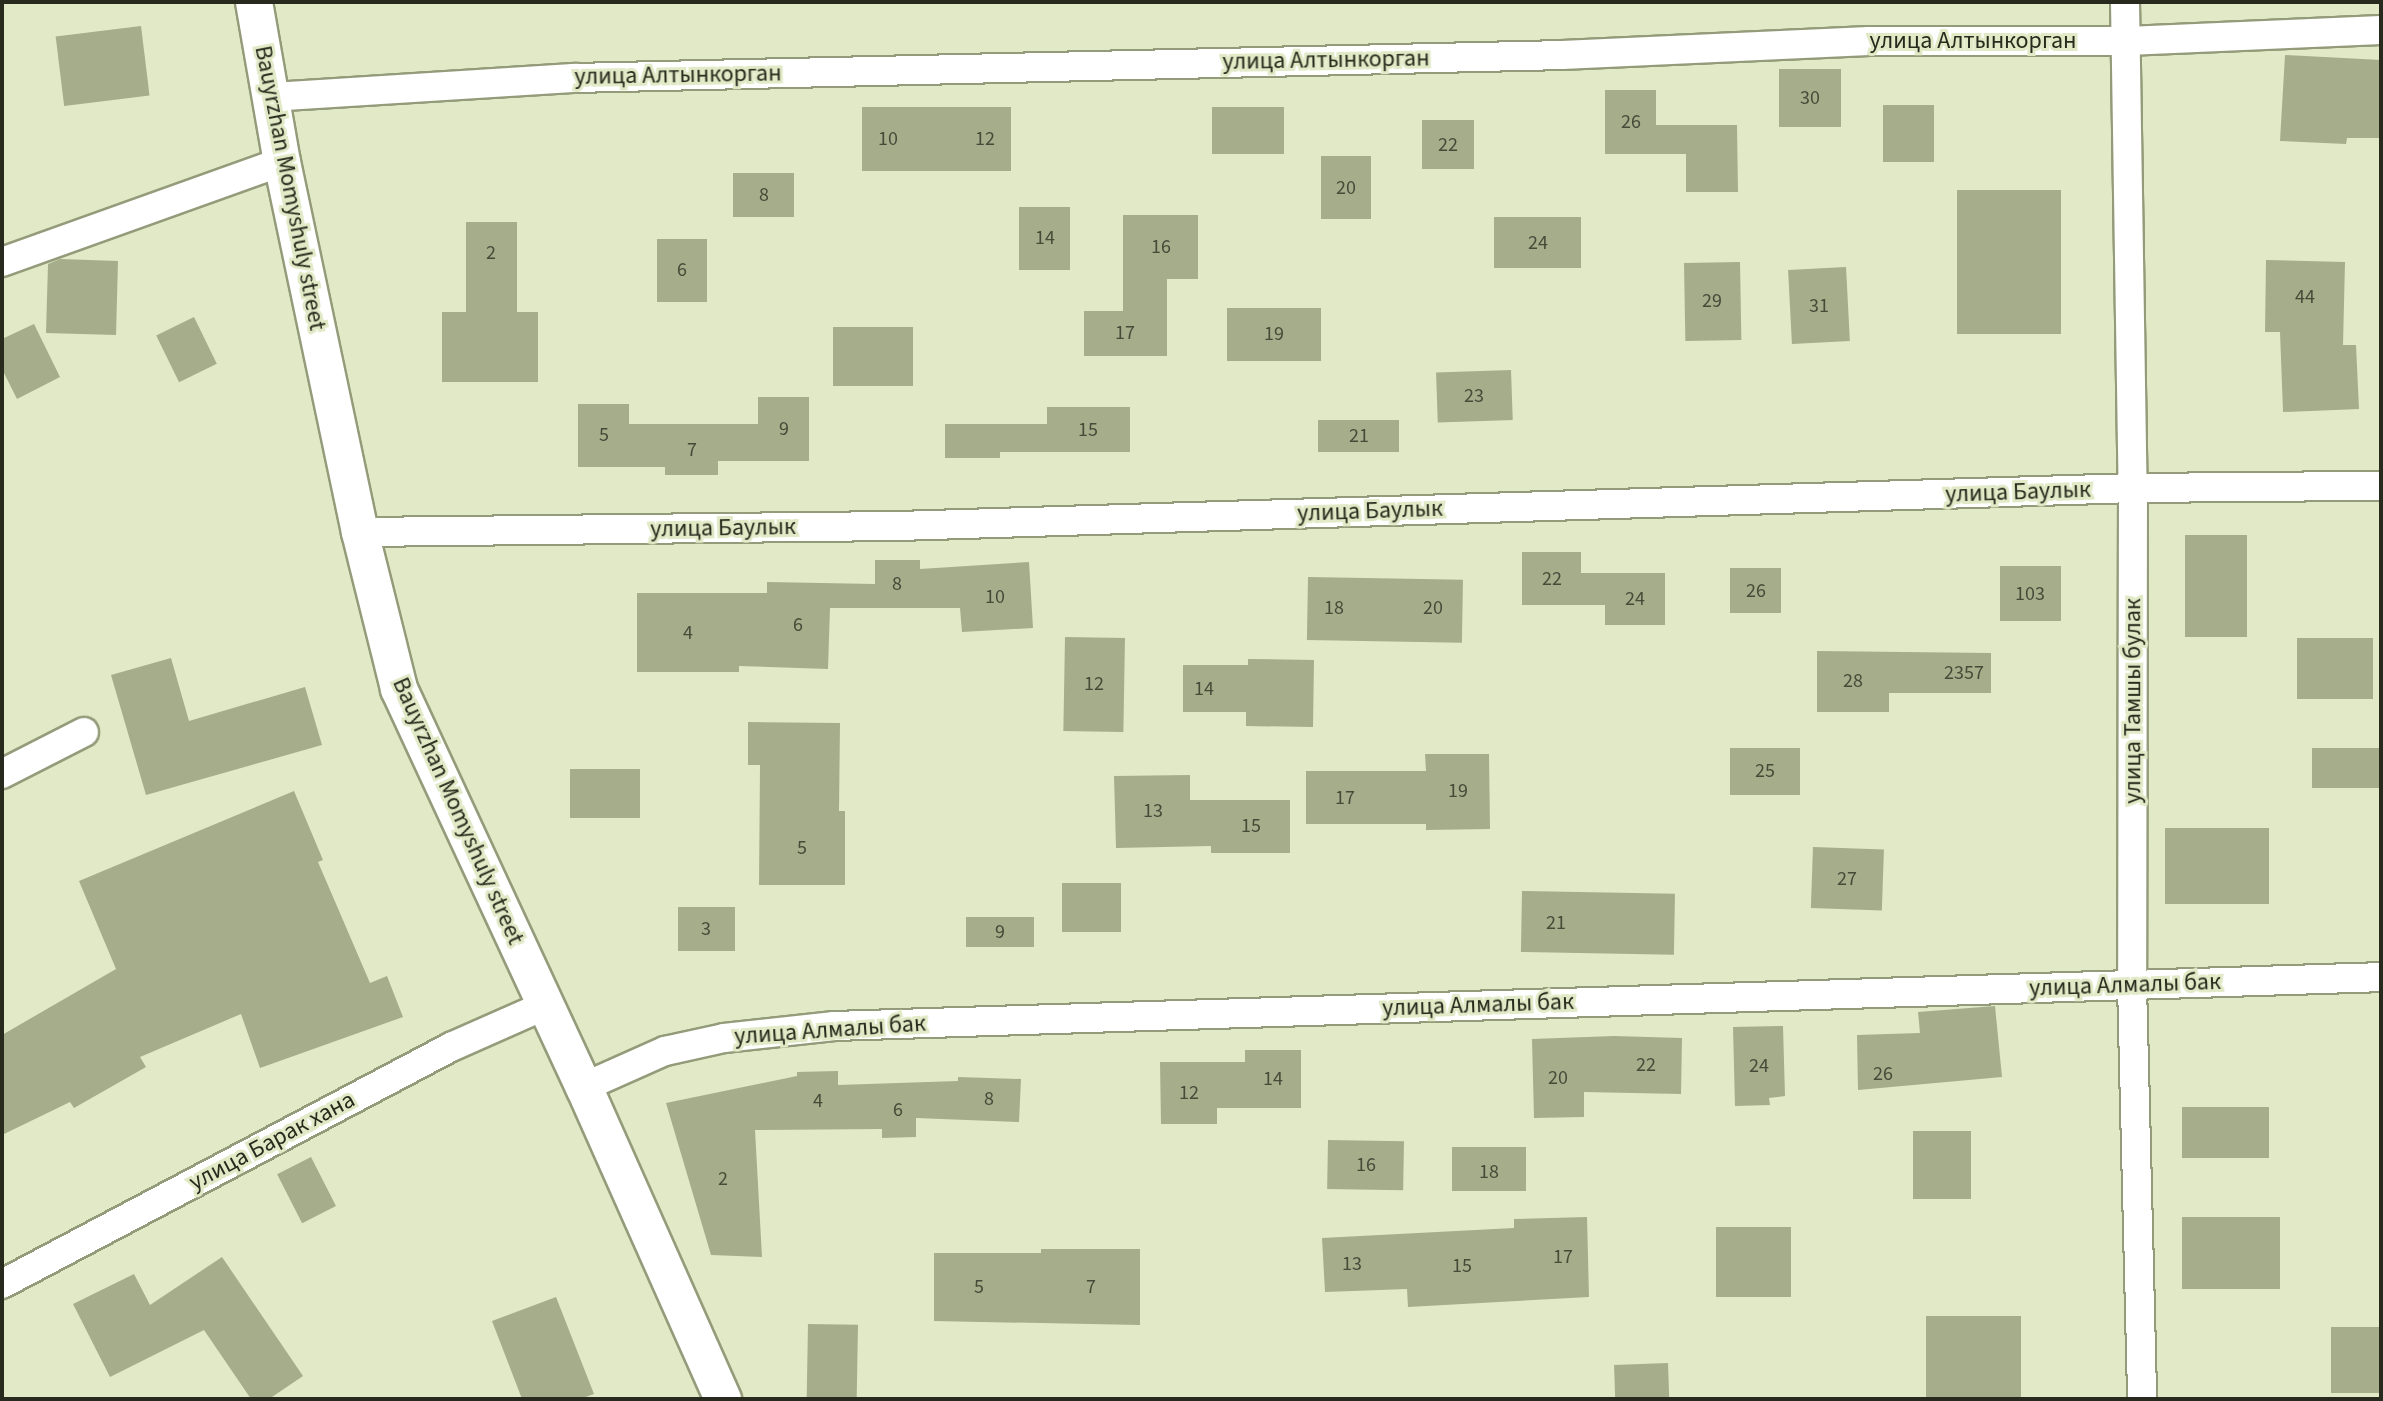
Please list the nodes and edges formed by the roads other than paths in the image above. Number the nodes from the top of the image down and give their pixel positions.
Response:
1 (254, 2) edge
2 (2125, 2) edge
3 (2381, 30) edge
4 (2127, 41) junction
5 (271, 97) junction
6 (282, 162) junction
7 (2, 262) edge
8 (2381, 486) edge
9 (2133, 488) junction
10 (360, 532) junction
11 (84, 732) dead end
12 (2, 774) edge
13 (2381, 977) edge
14 (2132, 984) junction
15 (546, 1005) junction
16 (584, 1087) junction
17 (2, 1284) edge
18 (723, 1399) edge
19 (2142, 1399) edge

1 - 5 street, Bauyrzhan Momyshuly street
2 - 4 street, улица Тамшы булак
3 - 4 street, улица Алтынкорган
4 - 5 street, улица Алтынкорган
4 - 9 street, улица Тамшы булак
5 - 6 street, Bauyrzhan Momyshuly street
6 - 7 street
6 - 10 street, Bauyrzhan Momyshuly street
8 - 9 street, улица Баулык
9 - 10 street, улица Баулык
9 - 14 street, улица Тамшы булак
10 - 15 street, Bauyrzhan Momyshuly street
11 - 12 street
13 - 14 street, улица Алмалы бак
14 - 16 street, улица Алмалы бак
14 - 19 street, улица Тамшы булак
15 - 16 street, Bauyrzhan Momyshuly street
15 - 17 street, улица Барак хана
16 - 18 street, Bauyrzhan Momyshuly street

